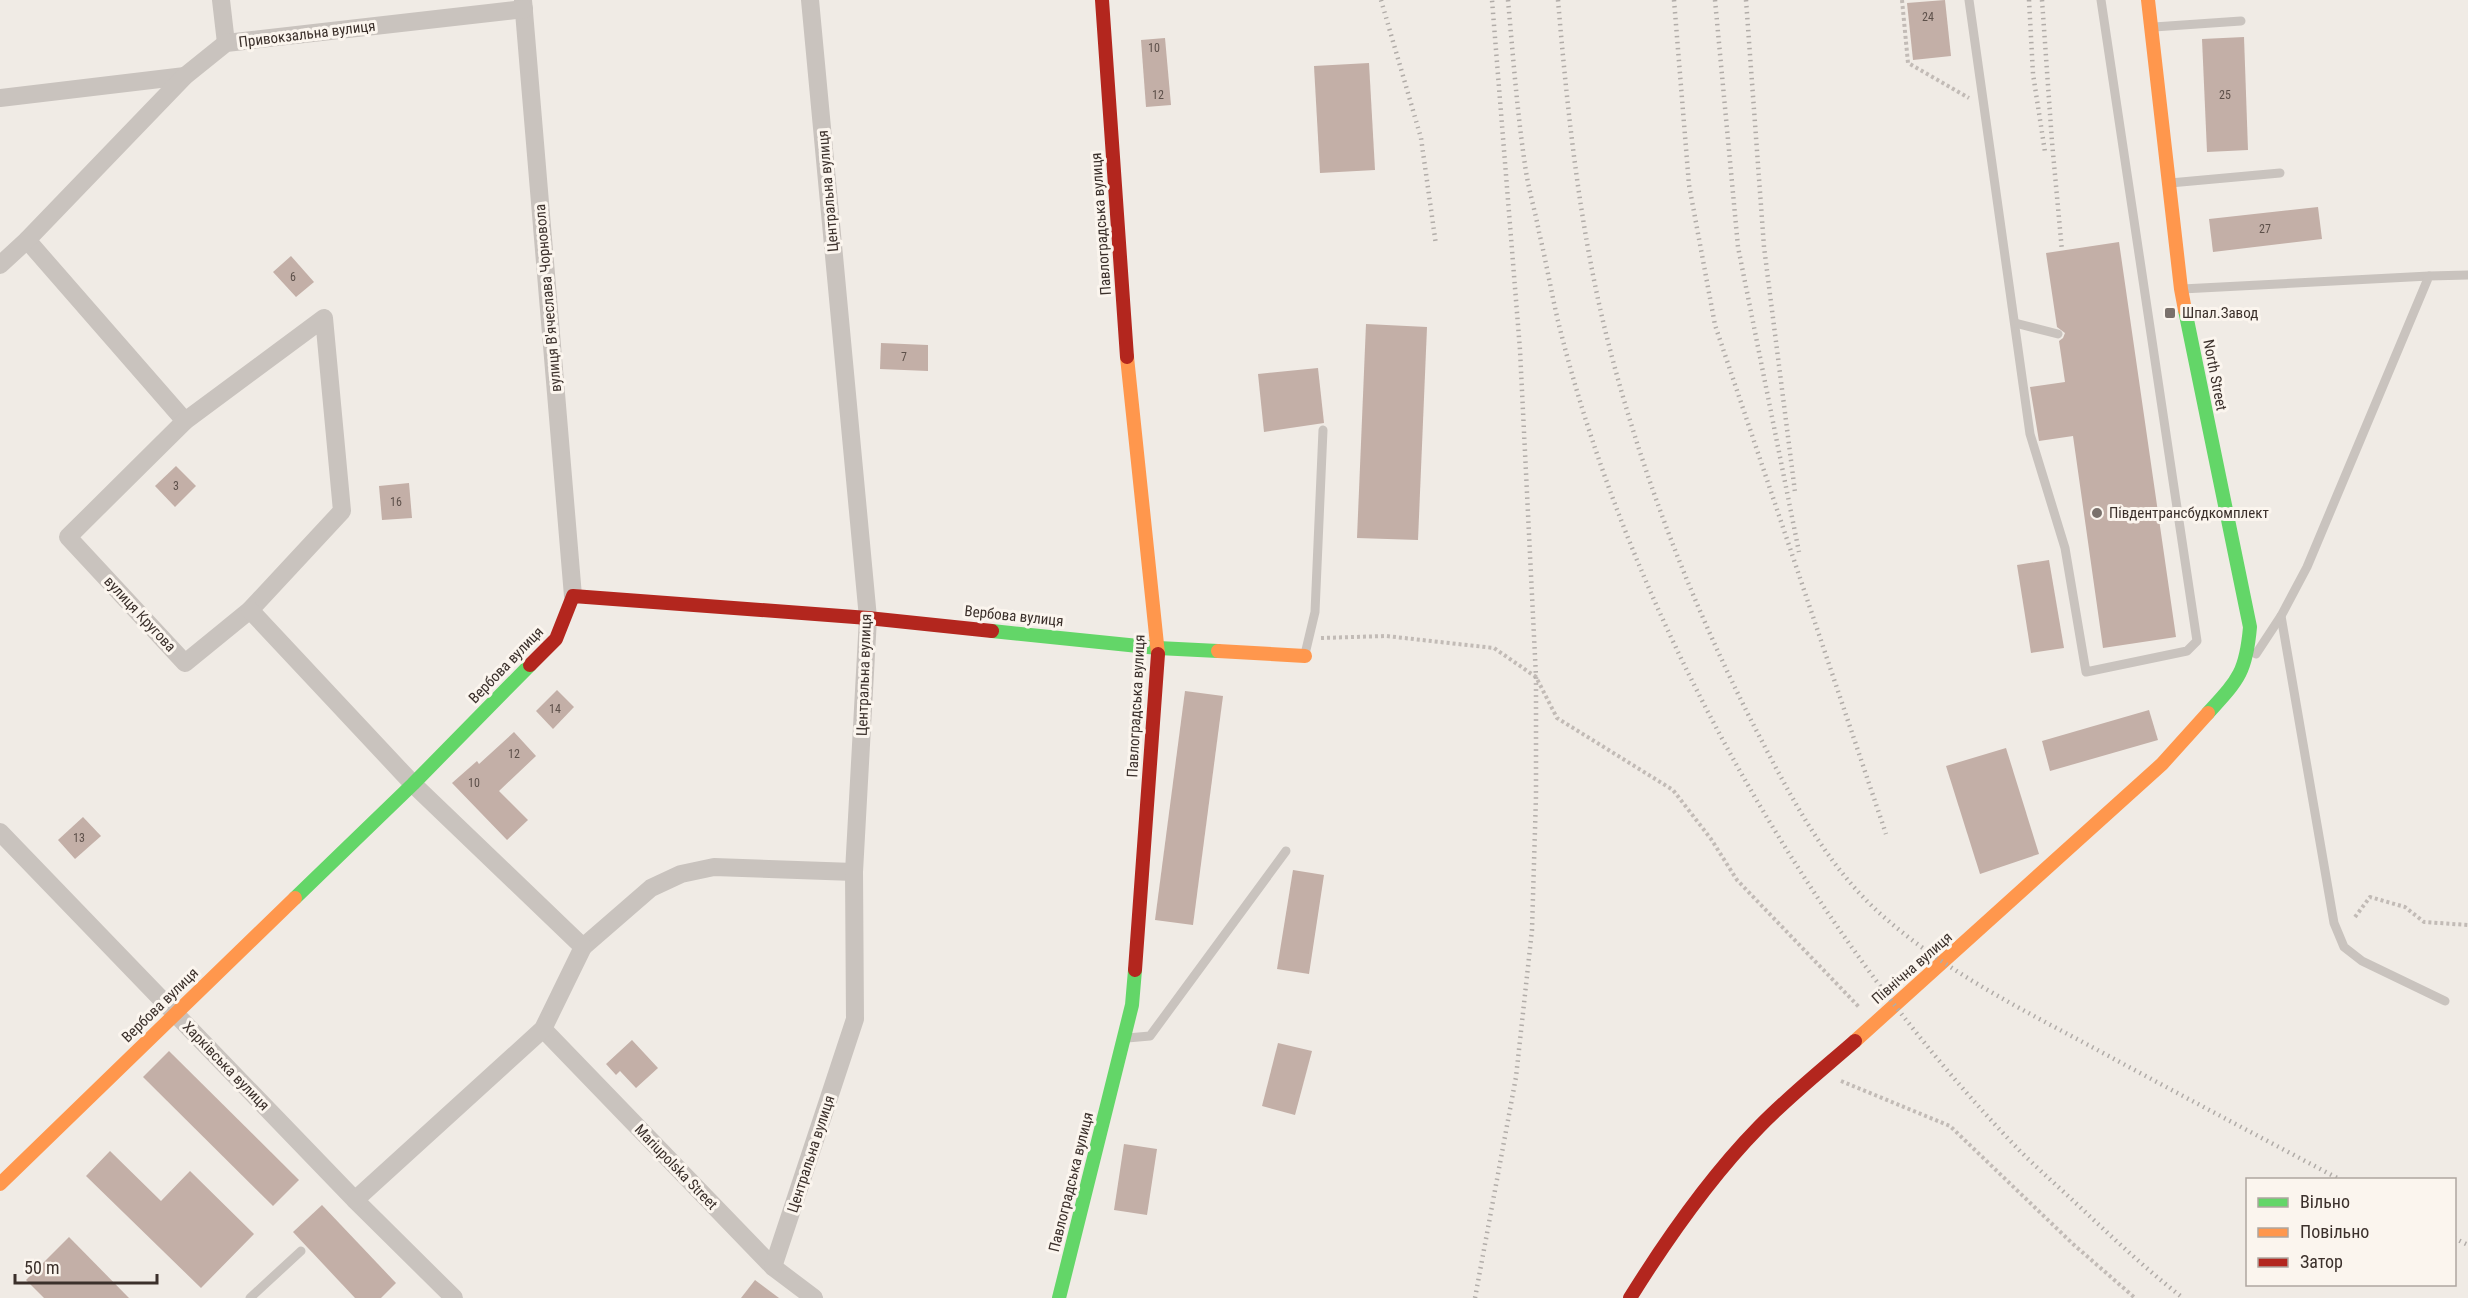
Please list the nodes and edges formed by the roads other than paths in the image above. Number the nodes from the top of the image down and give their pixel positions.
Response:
1 (221, 0) edge
2 (810, 0) edge
3 (1102, 0) edge
4 (1969, 0) edge
5 (2101, 0) edge
6 (2148, 0) edge
7 (524, 4) edge
8 (2241, 21) dead end
9 (2152, 27) junction
10 (226, 43) junction
11 (185, 76) junction
12 (0, 98) edge
13 (2280, 173) dead end
14 (2168, 183) junction
15 (27, 240) junction
16 (0, 265) edge
17 (2468, 275) edge
18 (2428, 276) junction
19 (2181, 289) junction
20 (2015, 323) junction
21 (2058, 334) dead end
22 (185, 421) junction
23 (1323, 430) dead end
24 (573, 596) junction
25 (250, 610) junction
26 (2282, 616) junction
27 (868, 618) junction
28 (1158, 648) junction
29 (1305, 656) joint
30 (2238, 680) junction
31 (413, 784) junction
32 (0, 832) edge
33 (1286, 851) dead end
34 (854, 872) junction
35 (583, 947) junction
36 (2445, 1001) dead end
37 (174, 1014) junction
38 (543, 1029) junction
39 (1124, 1038) junction
40 (0, 1184) edge
41 (355, 1200) junction
42 (301, 1251) dead end
43 (773, 1268) junction
44 (250, 1298) edge
45 (454, 1298) edge
46 (814, 1298) edge
47 (1059, 1298) edge
48 (1630, 1298) edge

1 - 10 street
2 - 27 street, Центральна вулиця
3 - 28 street, Павлоградська вулиця
4 - 20 lane
5 - 20 lane
6 - 9 street, North Street
7 - 10 street, Привокзальна вулиця
7 - 24 street, вулиця В'ячеслава Чорновола
8 - 9 lane
9 - 14 street, North Street
10 - 11 street, Привокзальна вулиця
11 - 12 street
11 - 15 street, Привокзальна вулиця
13 - 14 lane
14 - 19 street, North Street
15 - 16 street, Привокзальна вулиця
15 - 22 street
17 - 18 lane
18 - 19 lane
18 - 26 lane
19 - 30 street, North Street
20 - 21 lane
22 - 25 street, вулиця Кругова
22 - 25 street, вулиця Кругова
23 - 29 lane
24 - 27 street, Вербова вулиця
24 - 31 street, Вербова вулиця
25 - 31 street
26 - 30 lane
26 - 36 lane
27 - 28 street, Вербова вулиця
27 - 34 street, Центральна вулиця
28 - 29 street, Вербова вулиця
28 - 39 street, Павлоградська вулиця
30 - 48 street, Північна вулиця
31 - 35 street
31 - 37 street, Вербова вулиця
32 - 37 street, Харківська вулиця
33 - 39 lane
34 - 35 street
34 - 43 street, Центральна вулиця
35 - 38 street
37 - 40 street, Вербова вулиця
37 - 41 street, Харківська вулиця
38 - 41 street
38 - 43 street, Mariupolska Street
39 - 47 street, Павлоградська вулиця
41 - 45 street, Харківська вулиця
42 - 44 lane
43 - 46 street, Mariupolska Street

